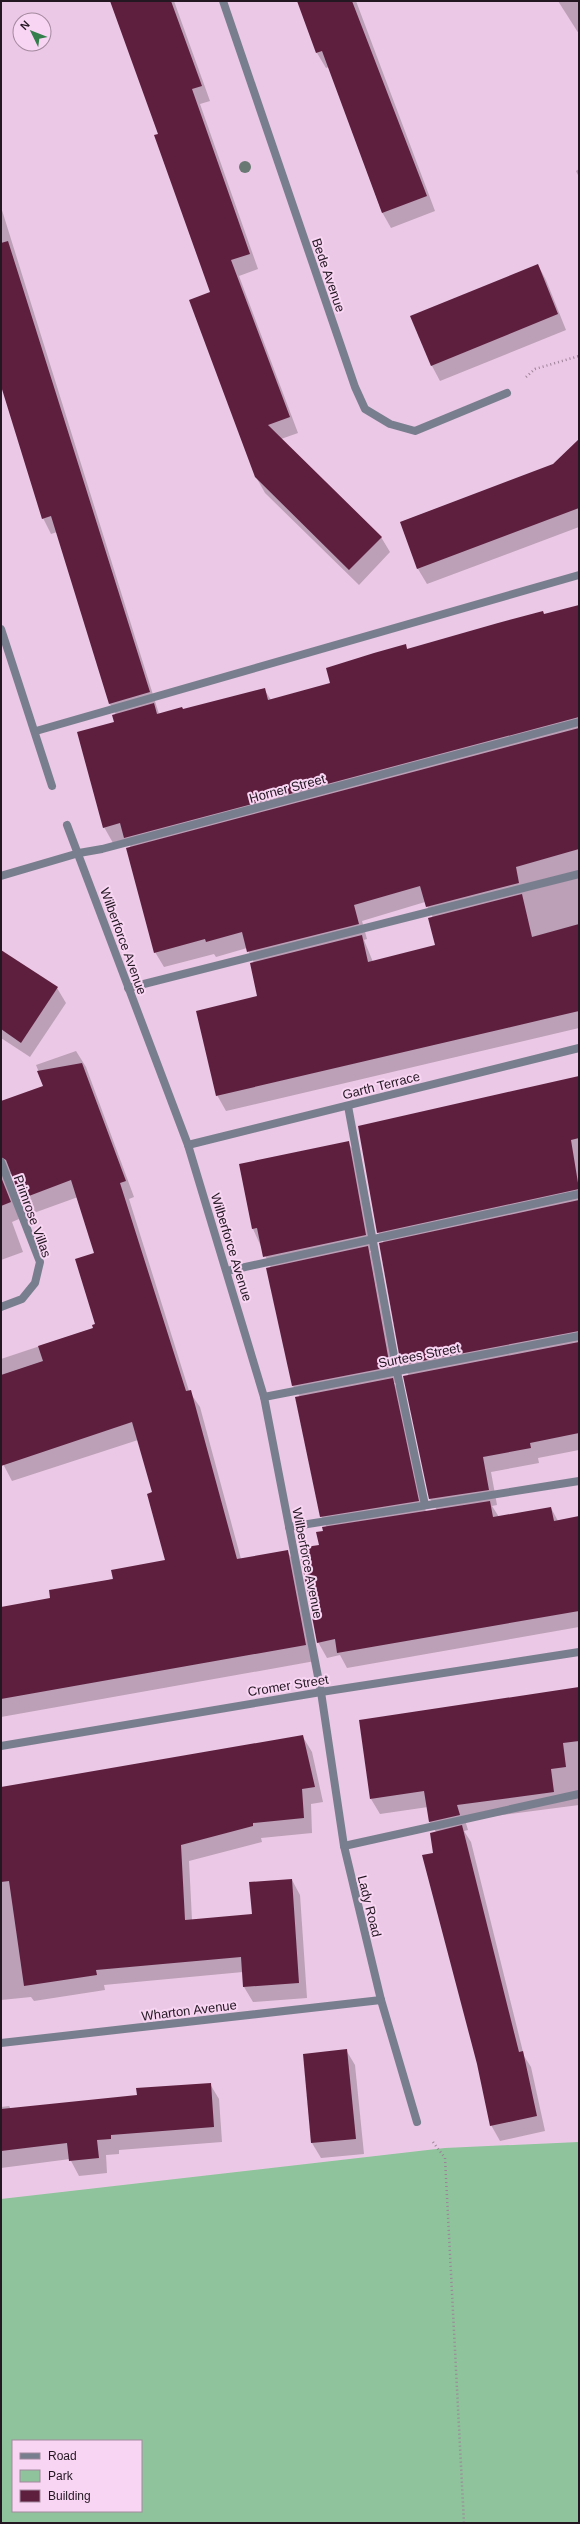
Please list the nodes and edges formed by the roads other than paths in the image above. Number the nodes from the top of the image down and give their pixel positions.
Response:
1 (223, 1) edge
2 (507, 393) road end
3 (579, 575) edge
4 (1, 629) edge
5 (579, 722) edge
6 (36, 730) junction
7 (52, 786) dead end
8 (67, 826) dead end
9 (78, 853) junction
10 (579, 874) edge
11 (1, 876) edge
12 (128, 988) junction
13 (579, 1048) edge
14 (348, 1106) junction
15 (188, 1145) junction
16 (1, 1162) edge
17 (579, 1194) edge
18 (372, 1240) junction
19 (227, 1271) junction
20 (1, 1306) edge
21 (579, 1336) edge
22 (397, 1372) junction
23 (264, 1398) junction
24 (579, 1481) edge
25 (425, 1505) junction
26 (289, 1527) junction
27 (579, 1652) edge
28 (321, 1692) junction
29 (1, 1746) edge
30 (579, 1794) edge
31 (344, 1846) junction
32 (381, 2000) junction
33 (1, 2044) edge
34 (417, 2122) road end

1 - 2 street, Bede Avenue
3 - 6 street
4 - 6 street
5 - 9 street, Horner Street
6 - 7 street
8 - 9 street, Wilberforce Avenue
9 - 11 street, Horner Street
9 - 12 street, Wilberforce Avenue
10 - 12 street
12 - 15 street, Wilberforce Avenue
13 - 14 street, Garth Terrace
14 - 15 street, Garth Terrace
14 - 18 street
15 - 19 street, Wilberforce Avenue
16 - 20 street, Primrose Villas
17 - 18 street
18 - 19 street
18 - 22 street
19 - 23 street, Wilberforce Avenue
21 - 22 street, Surtees Street
22 - 23 street, Surtees Street
22 - 25 street
23 - 26 street, Wilberforce Avenue
24 - 25 street
25 - 26 street
26 - 28 street, Wilberforce Avenue
27 - 28 street, Cromer Street
28 - 29 street, Cromer Street
28 - 31 street, Lady Road
30 - 31 street
31 - 32 street, Lady Road
32 - 33 street, Wharton Avenue
32 - 34 street, Lady Road

